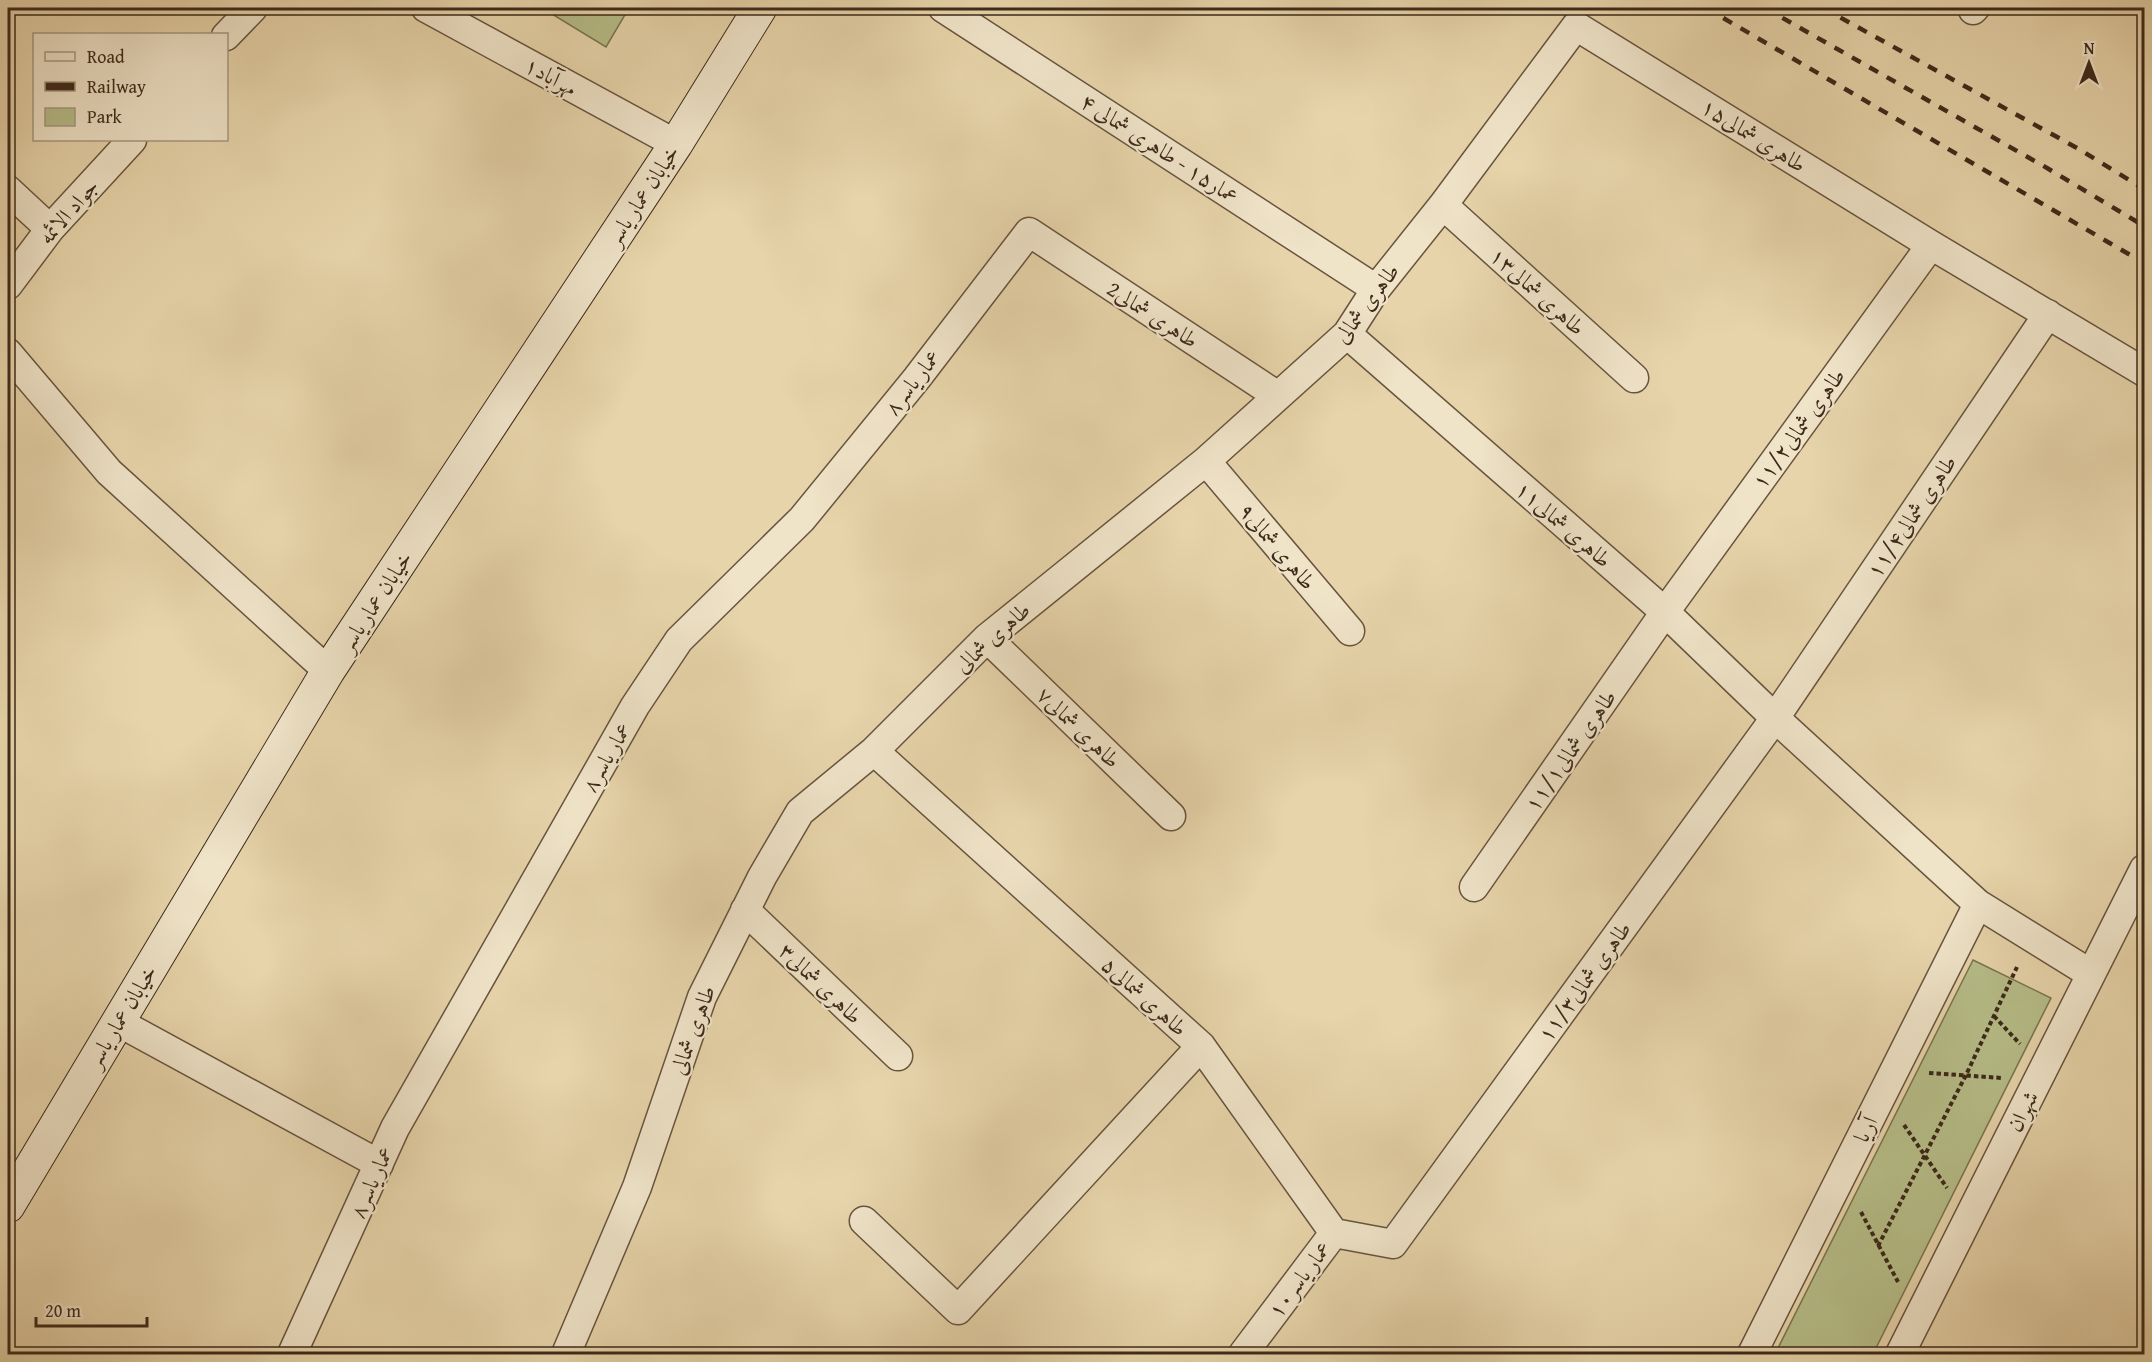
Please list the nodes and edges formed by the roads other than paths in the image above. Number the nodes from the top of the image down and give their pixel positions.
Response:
1 (253, 8) edge
2 (426, 8) edge
3 (760, 8) edge
4 (943, 8) edge
5 (1576, 26) joint
6 (228, 34) edge
7 (131, 141) edge
8 (676, 144) junction
9 (8, 190) edge
10 (1443, 205) junction
11 (50, 229) junction
12 (1029, 232) joint
13 (1931, 245) junction
14 (8, 285) edge
15 (1376, 289) junction
16 (2048, 314) junction
17 (1347, 334) junction
18 (8, 353) edge
19 (2145, 372) edge
20 (1634, 378) dead end
21 (1278, 396) junction
22 (1206, 461) junction
23 (1665, 612) junction
24 (1350, 631) dead end
25 (987, 638) junction
26 (328, 671) junction
27 (1775, 718) junction
28 (874, 751) junction
29 (1171, 816) dead end
30 (2145, 868) edge
31 (1474, 887) dead end
32 (1978, 904) junction
33 (745, 910) junction
34 (2091, 974) junction
35 (118, 1022) junction
36 (1201, 1046) junction
37 (898, 1056) dead end
38 (379, 1164) junction
39 (8, 1206) edge
40 (864, 1221) dead end
41 (1334, 1233) junction
42 (574, 1351) edge
43 (292, 1354) edge
44 (1243, 1354) edge
45 (1752, 1354) edge
46 (1900, 1354) edge

1 - 6 street
2 - 8 street, مهرآباد۱
3 - 8 street, خیابان عمار یاسر
4 - 15 street, عمار۱۵ - طاهری شمالی ۴
5 - 10 street, طاهری شمالی
5 - 13 street, طاهری شمالی۱۵
7 - 11 street, جواد الائمه
8 - 26 street, خیابان عمار یاسر
9 - 11 street
10 - 15 street, طاهری شمالی
10 - 20 street, طاهری شمالی۱۳
11 - 14 street, جواد الائمه
12 - 21 street, طاهری شمالی2
12 - 38 street, عمار یاسر۸
13 - 16 street, طاهری شمالی۱۵
13 - 23 street, طاهری شمالی۱۱/۲
15 - 17 street, طاهری شمالی
16 - 19 street, طاهری شمالی۱۵
16 - 27 street, طاهری شمالی۱۱/۴
17 - 21 street, طاهری شمالی
17 - 23 street, طاهری شمالی۱۱
18 - 26 street
21 - 22 street, طاهری شمالی
22 - 24 street, طاهری شمالی۹
22 - 25 street, طاهری شمالی
23 - 27 street, طاهری شمالی۱۱
23 - 31 street, طاهری شمالی۱۱/۱
25 - 28 street, طاهری شمالی
25 - 29 street, طاهری شمالی۷
26 - 35 street, خیابان عمار یاسر
27 - 32 street, طاهری شمالی۱۱
27 - 41 street, طاهری شمالی۱۱/۳
28 - 33 street, طاهری شمالی
28 - 36 street, طاهری شمالی۵
30 - 34 street, شهران
32 - 34 street, طاهری شمالی۱۱
32 - 45 street, آریا
33 - 37 street, طاهری شمالی۳
33 - 42 street, طاهری شمالی
34 - 46 street, شهران
35 - 38 street
35 - 39 street, خیابان عمار یاسر
36 - 40 street
36 - 41 street, طاهری شمالی۵
38 - 43 street, عمار یاسر۸
41 - 44 street, عمار یاسر۱۰

